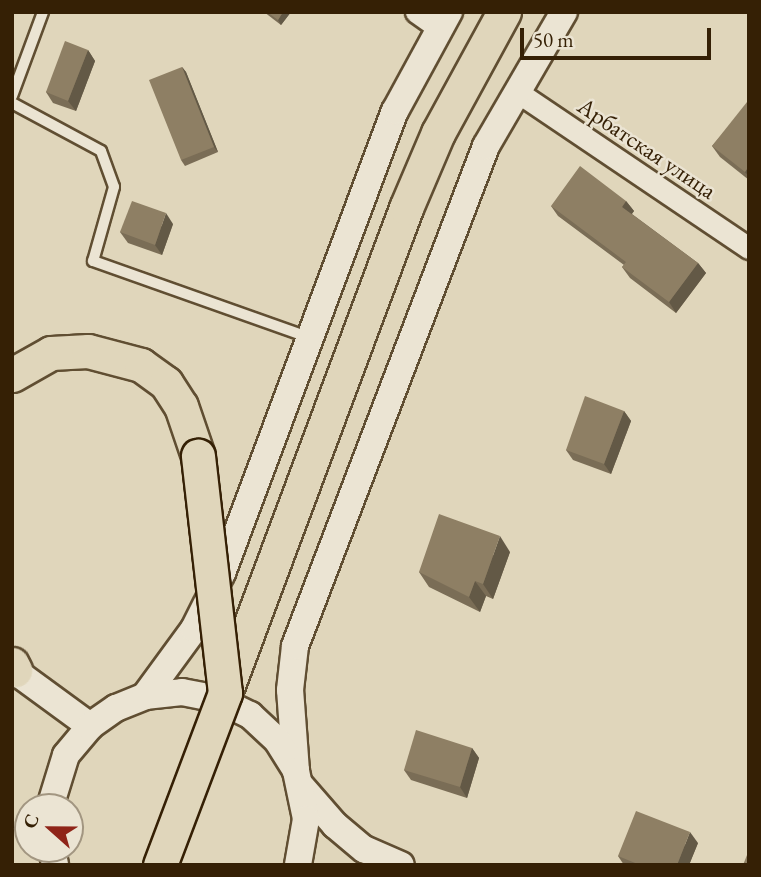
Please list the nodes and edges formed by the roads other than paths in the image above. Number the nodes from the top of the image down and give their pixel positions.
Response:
1 (43, 12) edge
2 (416, 12) edge
3 (504, 12) edge
4 (564, 12) edge
5 (444, 20) edge
6 (516, 91) junction
7 (12, 96) edge
8 (12, 103) edge
9 (749, 248) edge
10 (308, 337) junction
11 (12, 375) edge
12 (13, 668) edge
13 (225, 694) junction
14 (145, 696) junction
15 (90, 726) junction
16 (298, 779) junction
17 (54, 793) edge
18 (160, 865) edge
19 (298, 865) edge
20 (401, 865) edge

1 - 7 lane
2 - 5 street
3 - 13 main road
4 - 6 street
5 - 10 street
6 - 9 street, Арбатская улица
6 - 16 street
8 - 10 lane
10 - 14 street
11 - 13 main road, bridge
12 - 15 street
13 - 18 main road, bridge
14 - 15 street
14 - 16 street
15 - 17 street
16 - 19 street
16 - 20 street

